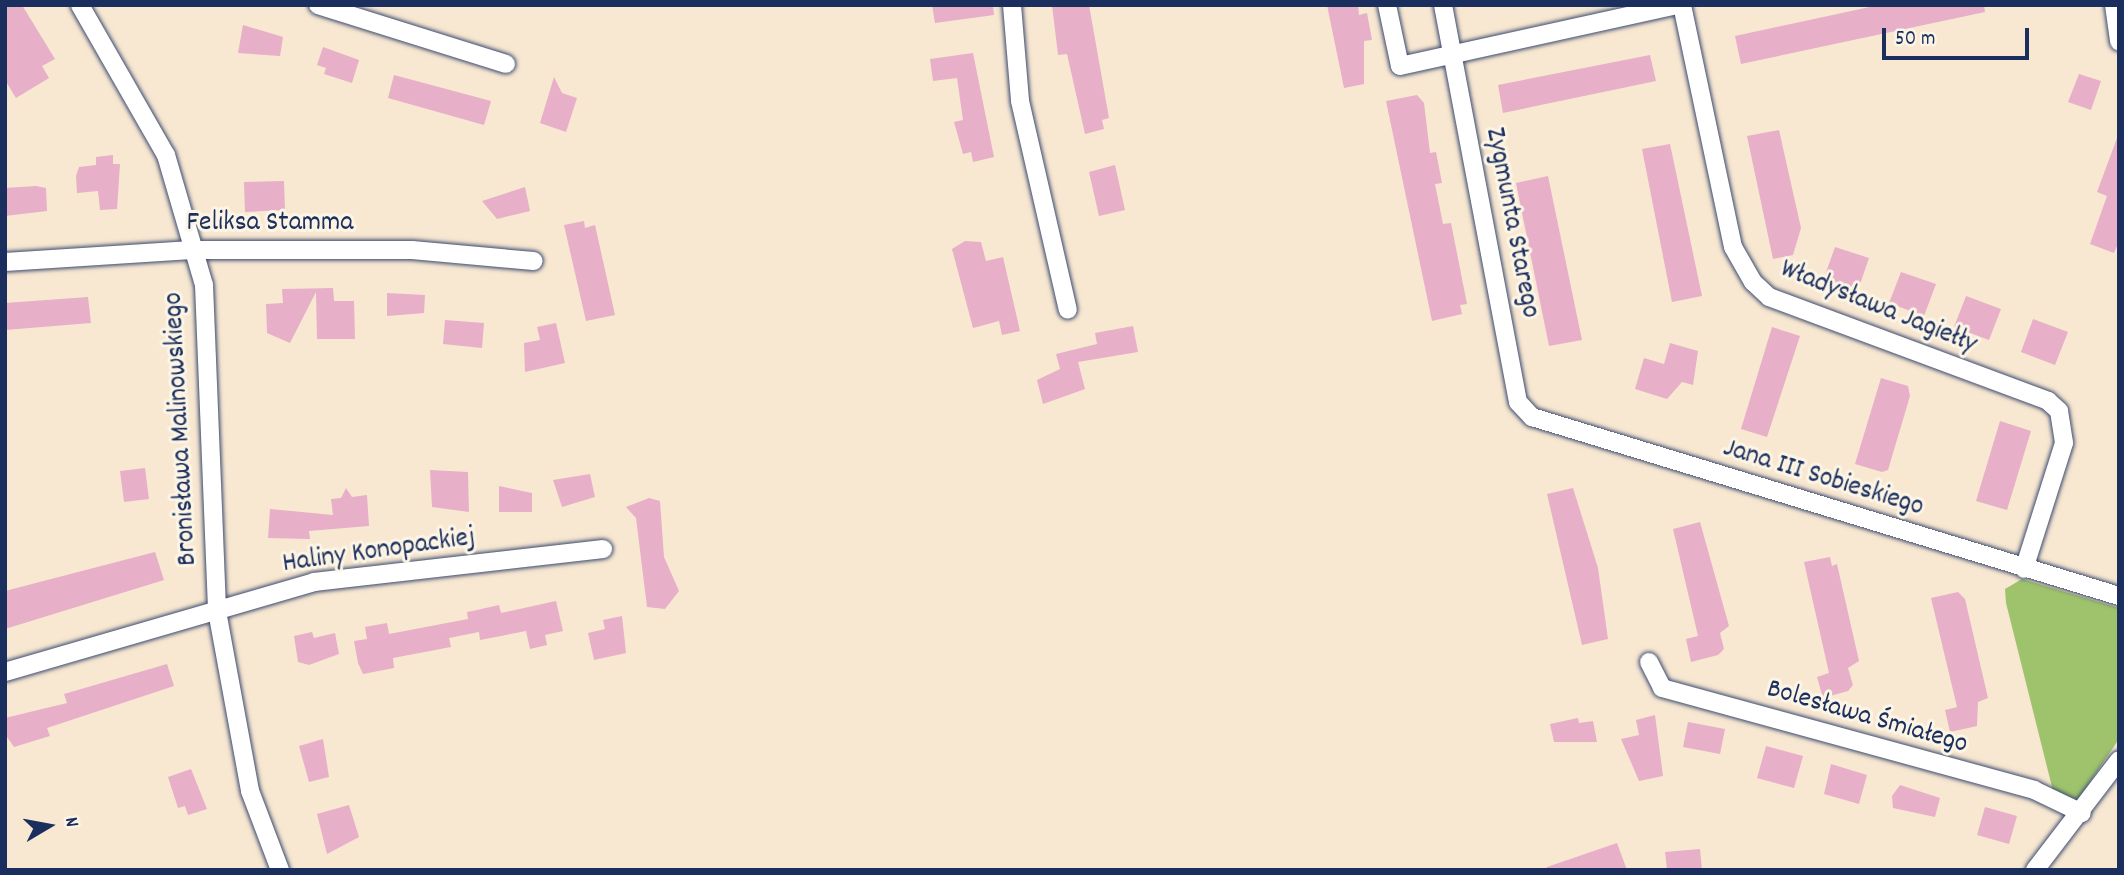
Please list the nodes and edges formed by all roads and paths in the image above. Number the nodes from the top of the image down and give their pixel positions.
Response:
1 (80, 5) edge
2 (318, 5) edge
3 (1012, 5) edge
4 (1387, 5) edge
5 (1443, 5) edge
6 (1679, 5) edge
7 (2114, 5) edge
8 (2119, 42) edge
9 (1453, 53) junction
10 (506, 64) dead end
11 (192, 250) junction
12 (534, 261) dead end
13 (5, 262) edge
14 (1068, 310) dead end
15 (1518, 402) joint
16 (603, 550) dead end
17 (2024, 569) junction
18 (2119, 596) edge
19 (217, 611) junction
20 (1649, 662) dead end
21 (5, 672) edge
22 (2119, 760) edge
23 (2082, 813) junction
24 (280, 870) edge
25 (2035, 870) edge

1 - 11 street, Bronisława Malinowskiego
2 - 10 street
3 - 14 street
4 - 9 street
5 - 9 street, Zygmunta Starego
6 - 9 street
6 - 17 street, Władysława Jagiełły
7 - 8 street
9 - 15 street, Zygmunta Starego
11 - 12 street, Feliksa Stamma
11 - 13 street, Feliksa Stamma
11 - 19 street, Bronisława Malinowskiego
15 - 17 street, Jana III Sobieskiego
16 - 19 street, Haliny Konopackiej
17 - 18 street, Jana III Sobieskiego
19 - 21 street, Haliny Konopackiej
19 - 24 street, Bronisława Malinowskiego
20 - 23 street, Bolesława Śmiałego
22 - 23 street
23 - 25 street

